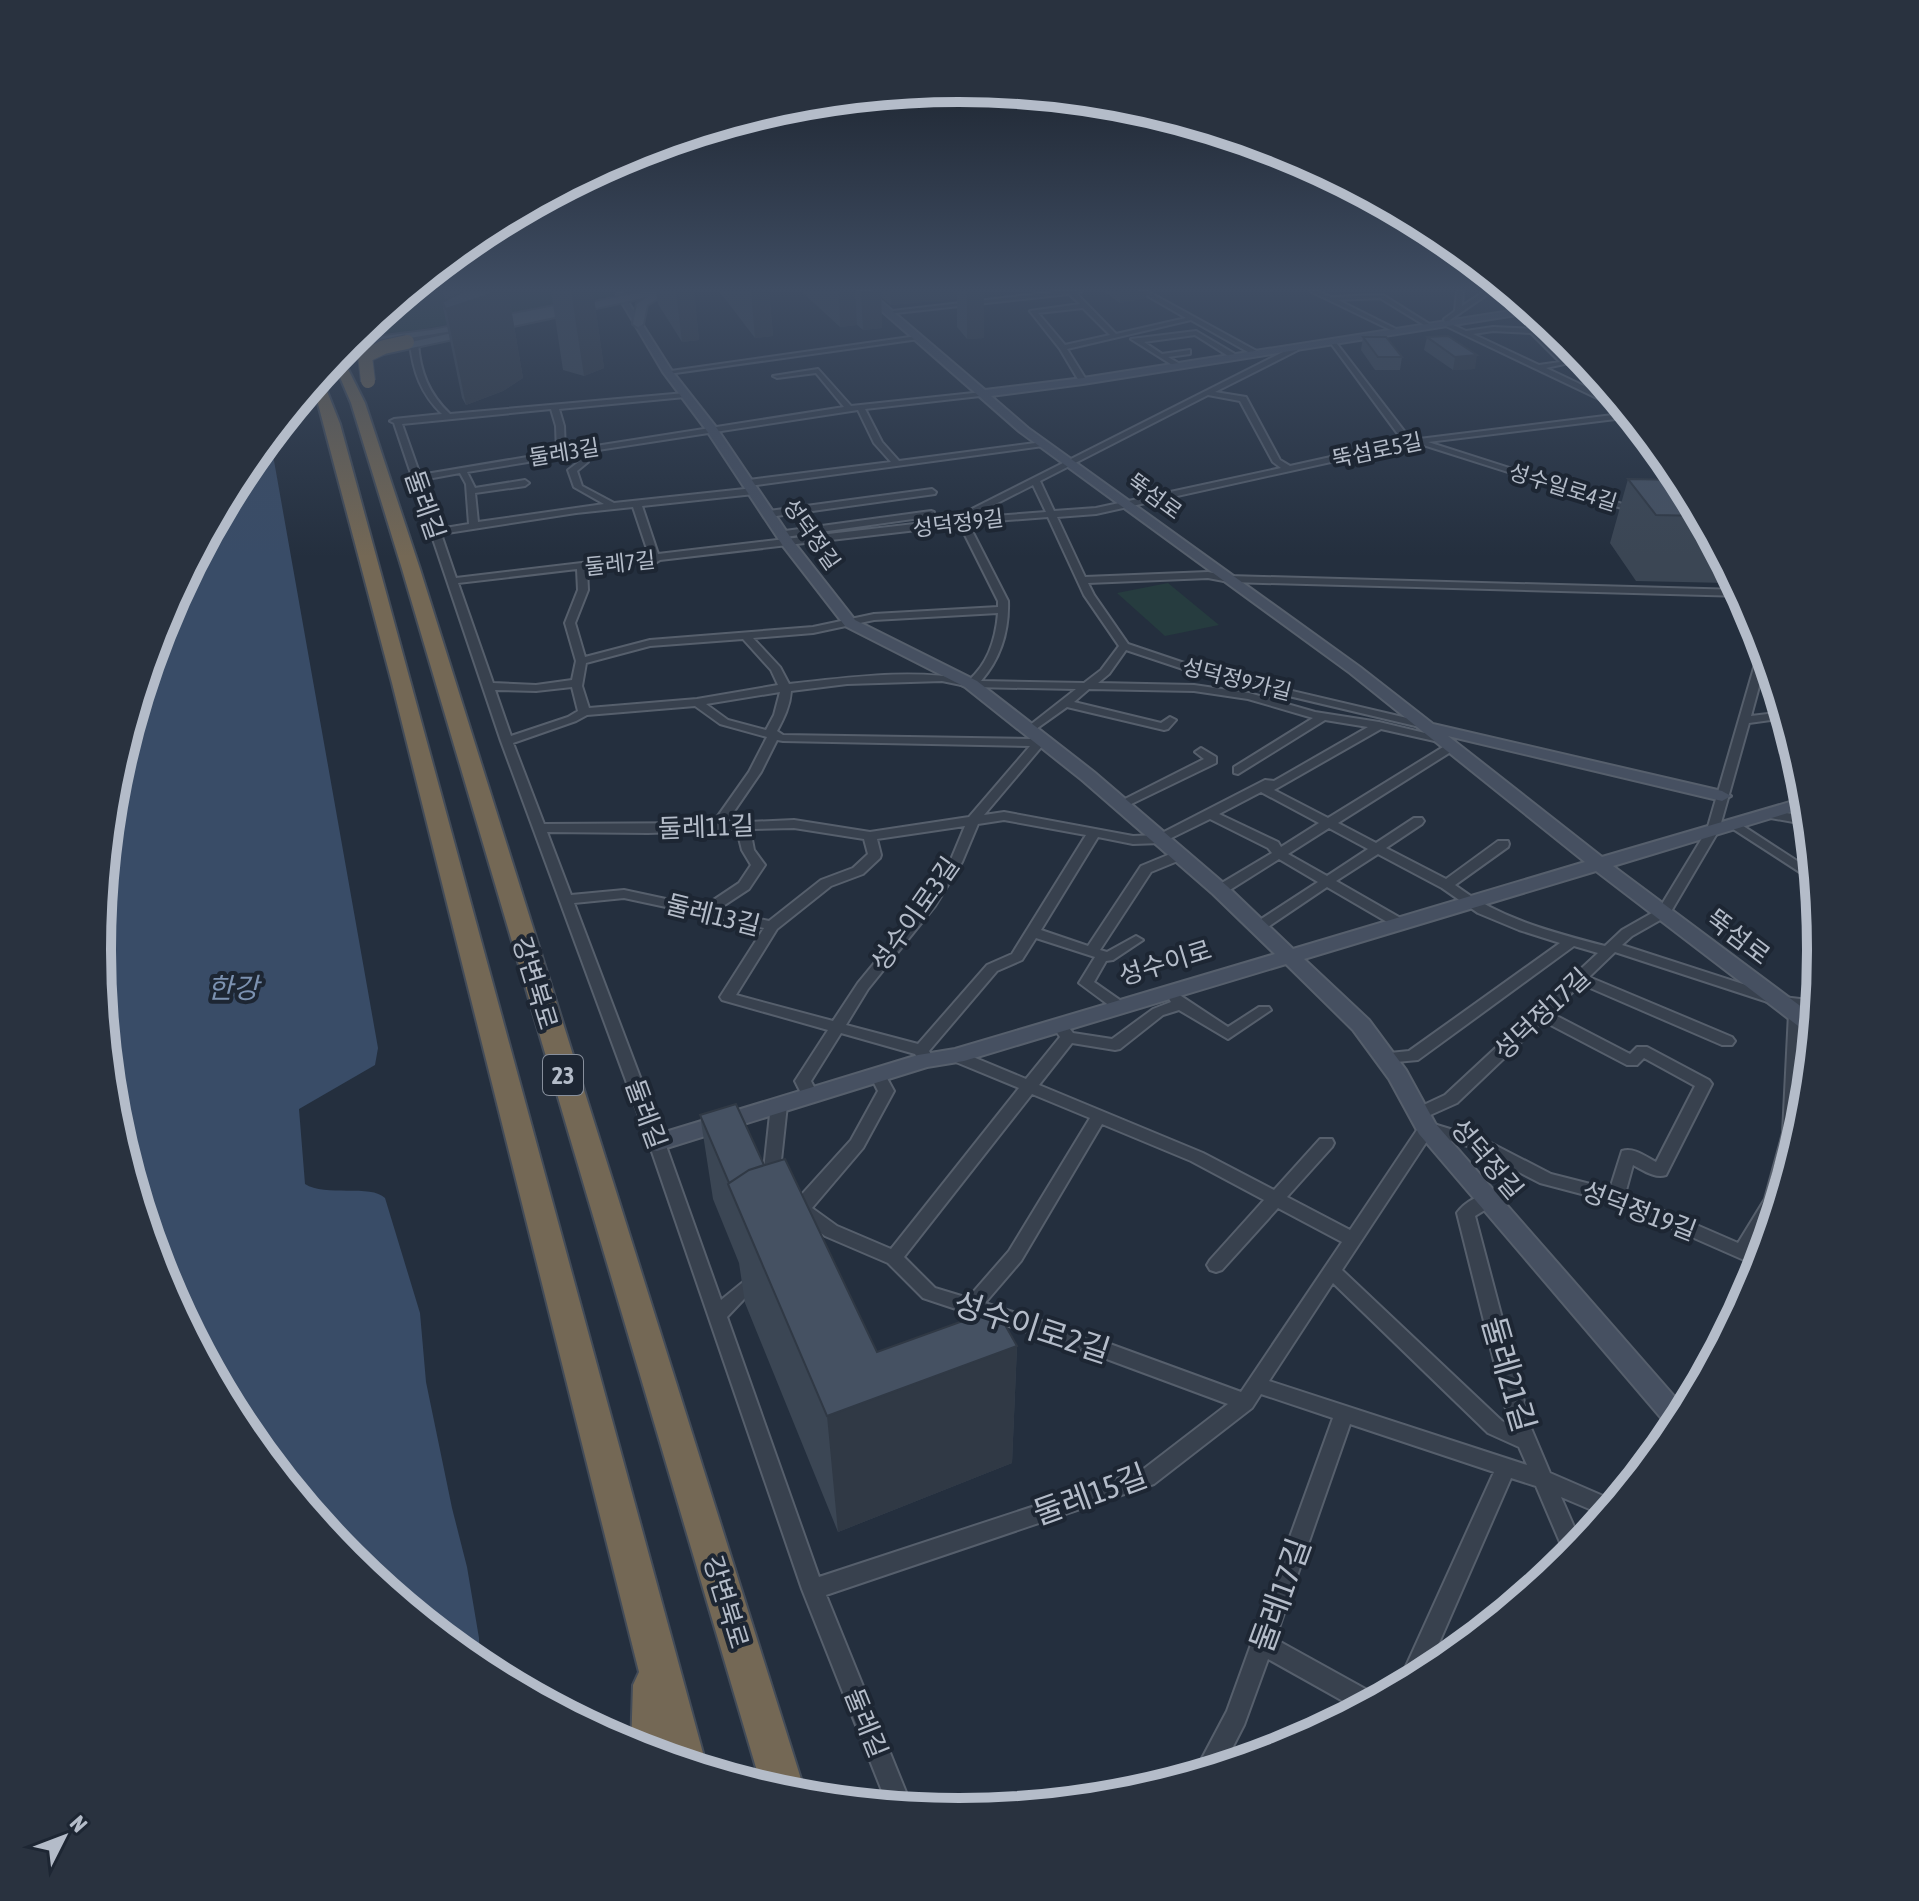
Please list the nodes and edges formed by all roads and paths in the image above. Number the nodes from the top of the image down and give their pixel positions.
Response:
1 (354, 380) edge
2 (363, 380) edge
3 (421, 380) edge
4 (674, 380) edge
5 (825, 380) edge
6 (964, 380) edge
7 (1091, 380) edge
8 (1233, 380) edge
9 (1363, 380) edge
10 (1566, 380) edge
11 (1083, 381) joint
12 (1593, 386) edge
13 (1583, 388) junction
14 (321, 392) edge
15 (363, 392) junction
16 (1209, 392) junction
17 (980, 394) junction
18 (685, 395) junction
19 (1602, 397) edge
20 (554, 406) junction
21 (860, 407) junction
22 (849, 409) junction
23 (448, 416) junction
24 (1618, 417) edge
25 (712, 429) junction
26 (1412, 442) junction
27 (1043, 444) junction
28 (580, 449) junction
29 (561, 452) junction
30 (896, 462) junction
31 (1069, 462) junction
32 (1286, 467) dead end
33 (462, 470) junction
34 (416, 478) junction
35 (1035, 480) junction
36 (525, 483) dead end
37 (752, 487) junction
38 (470, 491) junction
39 (932, 492) dead end
40 (915, 494) junction
41 (637, 504) junction
42 (614, 506) junction
43 (1128, 506) junction
44 (1048, 513) junction
45 (769, 514) junction
46 (931, 514) junction
47 (1651, 514) edge
48 (964, 522) junction
49 (943, 525) junction
50 (474, 526) junction
51 (434, 532) junction
52 (785, 539) junction
53 (655, 560) junction
54 (582, 568) junction
55 (1229, 579) junction
56 (1082, 580) junction
57 (452, 581) junction
58 (1728, 593) edge
59 (1004, 610) junction
60 (850, 623) junction
61 (745, 635) junction
62 (1124, 646) junction
63 (581, 661) junction
64 (1759, 668) edge
65 (577, 683) junction
66 (971, 684) junction
67 (488, 686) junction
68 (1087, 686) junction
69 (787, 687) junction
70 (697, 702) junction
71 (1065, 703) junction
72 (584, 712) junction
73 (1775, 716) edge
74 (1322, 717) junction
75 (1170, 720) dead end
76 (1745, 720) junction
77 (1379, 725) junction
78 (1427, 726) junction
79 (773, 736) junction
80 (1036, 738) junction
81 (507, 741) junction
82 (1449, 744) junction
83 (1201, 752) dead end
84 (1238, 770) dead end
85 (1262, 787) junction
86 (1722, 796) junction
87 (1121, 804) junction
88 (1795, 806) edge
89 (1210, 814) junction
90 (1769, 814) junction
91 (1798, 819) edge
92 (973, 821) junction
93 (1418, 821) dead end
94 (1329, 823) junction
95 (1734, 824) junction
96 (717, 827) junction
97 (743, 827) junction
98 (541, 828) junction
99 (1713, 830) junction
100 (1094, 833) junction
101 (870, 836) junction
102 (1161, 839) junction
103 (1503, 844) dead end
104 (1377, 848) junction
105 (1279, 854) junction
106 (1180, 855) junction
107 (1600, 865) junction
108 (1804, 871) edge
109 (1327, 881) junction
110 (1447, 885) junction
111 (1220, 890) junction
112 (568, 899) junction
113 (1468, 903) junction
114 (706, 911) junction
115 (1664, 912) junction
116 (1399, 923) junction
117 (772, 926) junction
118 (1260, 926) junction
119 (1032, 932) junction
120 (1136, 940) dead end
121 (1572, 941) junction
122 (1611, 949) junction
123 (1097, 953) junction
124 (1290, 954) junction
125 (1580, 978) junction
126 (1175, 998) junction
127 (1119, 1006) junction
128 (1806, 1006) edge
129 (1789, 1007) junction
130 (1264, 1010) dead end
131 (1541, 1014) junction
132 (1805, 1020) edge
133 (837, 1027) junction
134 (1064, 1031) junction
135 (1727, 1041) dead end
136 (924, 1055) junction
137 (956, 1056) junction
138 (1385, 1058) junction
139 (878, 1075) junction
140 (1028, 1088) junction
141 (810, 1095) junction
142 (779, 1105) junction
143 (1099, 1116) junction
144 (1423, 1121) junction
145 (1791, 1121) edge
146 (657, 1143) junction
147 (1326, 1143) dead end
148 (1616, 1197) junction
149 (791, 1199) junction
150 (1277, 1200) junction
151 (1487, 1200) junction
152 (1767, 1210) edge
153 (1353, 1240) junction
154 (1742, 1252) junction
155 (1750, 1256) edge
156 (894, 1258) junction
157 (1216, 1265) dead end
158 (779, 1266) edge
159 (1332, 1271) junction
160 (970, 1309) junction
161 (717, 1315) junction
162 (1257, 1385) junction
163 (1245, 1402) junction
164 (1671, 1412) edge
165 (1344, 1414) junction
166 (1528, 1442) junction
167 (1506, 1468) junction
168 (1544, 1480) junction
169 (1601, 1505) edge
170 (1569, 1540) edge
171 (813, 1589) junction
172 (1262, 1644) junction
173 (655, 1658) junction
174 (1419, 1664) edge
175 (1359, 1698) edge
176 (652, 1741) edge
177 (681, 1752) edge
178 (1214, 1760) edge
179 (781, 1780) edge
180 (896, 1796) edge

1 - 15 highway, 강변북로 / 23
2 - 15 highway, bridge
3 - 23 street
4 - 18 street, 성덕정길
5 - 22 street
6 - 17 street, 뚝섬로
7 - 11 street
8 - 16 street
9 - 26 street
10 - 13 street
11 - 17 street
12 - 13 street
13 - 19 street
14 - 173 highway, 강변북로 / 23
15 - 179 highway, 강변북로 / 23
16 - 31 street
16 - 32 street
17 - 21 street, 둘레3길
17 - 27 street, 뚝섬로
18 - 20 street
18 - 25 street, 성덕정길
20 - 23 street
20 - 29 street
21 - 22 street, 둘레3길
21 - 30 street
22 - 25 street, 둘레3길
23 - 34 street, 둘레길
24 - 26 street, 뚝섬로5길
25 - 28 street, 둘레3길
25 - 37 street, 성덕정길
26 - 43 street, 뚝섬로5길
26 - 47 street, 성수일로4길
27 - 30 street
27 - 31 street, 뚝섬로
28 - 29 street, 둘레3길
28 - 42 street
29 - 33 street, 둘레3길
30 - 37 street
31 - 35 street
31 - 43 street, 뚝섬로
33 - 34 street, 둘레3길
33 - 38 street
34 - 51 street, 둘레길
35 - 44 street
35 - 48 street
36 - 38 street
37 - 41 street
37 - 45 street, 성덕정길
38 - 50 street
39 - 40 street
40 - 45 street
40 - 46 street
41 - 42 street
41 - 53 street
42 - 50 street
43 - 44 street, 성덕정9길
43 - 55 street, 뚝섬로
44 - 48 street, 성덕정9길
44 - 56 street
45 - 52 street, 성덕정길
46 - 49 street
46 - 52 street
48 - 49 street, 성덕정9길
48 - 59 street
49 - 52 street, 성덕정9길
50 - 51 street
51 - 57 street, 둘레길
52 - 53 street, 둘레7길
52 - 60 street, 성덕정길
53 - 54 street, 둘레7길
54 - 57 street, 둘레7길
54 - 63 street
55 - 56 street
55 - 58 street
55 - 78 street, 뚝섬로
56 - 62 street
57 - 67 street, 둘레길
59 - 60 street
59 - 66 street
60 - 61 street
60 - 66 street, 성덕정길
61 - 63 street
61 - 69 street
62 - 68 street
62 - 78 street, 성덕정9가길
63 - 65 street
64 - 76 street, 뚝섬로
65 - 67 street
65 - 72 street
66 - 68 street
66 - 69 street
66 - 80 street, 성덕정길
67 - 81 street, 둘레길
68 - 71 street
68 - 74 street
69 - 70 street
69 - 79 street
70 - 72 street
70 - 79 street
71 - 75 street
71 - 80 street
72 - 81 street
73 - 76 street
74 - 77 street
74 - 84 street
76 - 86 street, 뚝섬로
77 - 82 street
77 - 85 street
78 - 82 street, 뚝섬로
78 - 86 street, 뚝섬로
79 - 80 street
79 - 96 street
80 - 87 street, 성덕정길
80 - 92 street, 성수이로3길
81 - 98 street, 둘레길
82 - 94 street
82 - 107 street, 뚝섬로
83 - 87 street
85 - 89 street
85 - 94 street
86 - 99 street, 뚝섬로
87 - 102 street, 성덕정길
88 - 90 street, 성수이로
89 - 102 street
89 - 105 street
90 - 91 street
90 - 95 street, 성수이로
92 - 100 street, 둘레11길
92 - 101 street, 둘레11길
92 - 133 street, 성수이로3길
93 - 104 street
94 - 104 street
94 - 105 street
95 - 99 street, 성수이로
95 - 108 street
96 - 97 street, 둘레11길
96 - 98 street, 둘레11길
97 - 101 street, 둘레11길
97 - 114 street
98 - 112 street, 둘레길
99 - 107 street, 성수이로
99 - 115 street, 뚝섬로
100 - 102 street, 둘레11길
100 - 119 street
101 - 117 street
102 - 106 street, 성덕정길
103 - 110 street
104 - 109 street
104 - 110 street
105 - 109 street
105 - 111 street
106 - 111 street, 성덕정길
106 - 123 street
107 - 113 street, 성수이로
107 - 115 street, 뚝섬로
109 - 116 street
109 - 118 street
110 - 113 street
111 - 118 street, 성덕정길
112 - 114 street, 둘레13길
112 - 146 street, 둘레길
113 - 116 street, 성수이로
113 - 121 street
114 - 117 street, 둘레13길
115 - 122 street, 성덕정17길
115 - 129 street, 뚝섬로
116 - 124 street, 성수이로
117 - 133 street, 둘레13길
118 - 124 street, 성덕정길
119 - 123 street
119 - 136 street
120 - 123 street
121 - 122 street
121 - 138 street
122 - 125 street, 성덕정17길
122 - 129 street
123 - 127 street
124 - 126 street, 성수이로
124 - 138 street, 성덕정길
125 - 131 street, 성덕정17길
125 - 135 street
126 - 127 street, 성수이로
126 - 130 street
126 - 134 street
127 - 134 street, 성수이로
128 - 129 street
129 - 132 street, 뚝섬로
129 - 145 street
131 - 144 street, 성덕정17길
131 - 148 street
133 - 136 street, 둘레13길
133 - 141 street, 성수이로3길
134 - 137 street, 성수이로
134 - 140 street
136 - 137 street, 성수이로
136 - 139 street, 성수이로
137 - 140 street
138 - 144 street, 성덕정길
139 - 141 street, 성수이로
139 - 149 street
140 - 143 street
140 - 156 street
141 - 142 street, 성수이로
142 - 146 street, 성수이로
142 - 149 street
143 - 150 street
143 - 160 street
144 - 148 street, 성덕정19길
144 - 151 street, 성덕정길
144 - 153 street, 둘레15길
146 - 161 street, 둘레길
147 - 150 street
148 - 154 street, 성덕정19길
149 - 156 street, 성수이로2길
150 - 153 street
150 - 157 street
151 - 164 street, 성덕정길
151 - 166 street, 둘레21길
152 - 154 street
153 - 159 street, 둘레15길
154 - 155 street, 성덕정19길
156 - 160 street, 성수이로2길
158 - 161 street
159 - 162 street, 둘레15길
159 - 166 street
160 - 163 street, 성수이로2길
161 - 171 street, 둘레길
162 - 163 street, 둘레15길
162 - 165 street
163 - 171 street, 둘레15길
165 - 167 street
165 - 172 street, 둘레17길
166 - 168 street, 둘레21길
167 - 168 street
167 - 174 street
168 - 169 street
168 - 170 street, 둘레21길
171 - 180 street, 둘레길
172 - 175 street
172 - 178 street, 둘레17길
173 - 176 highway, 23
173 - 177 highway, 강변북로

